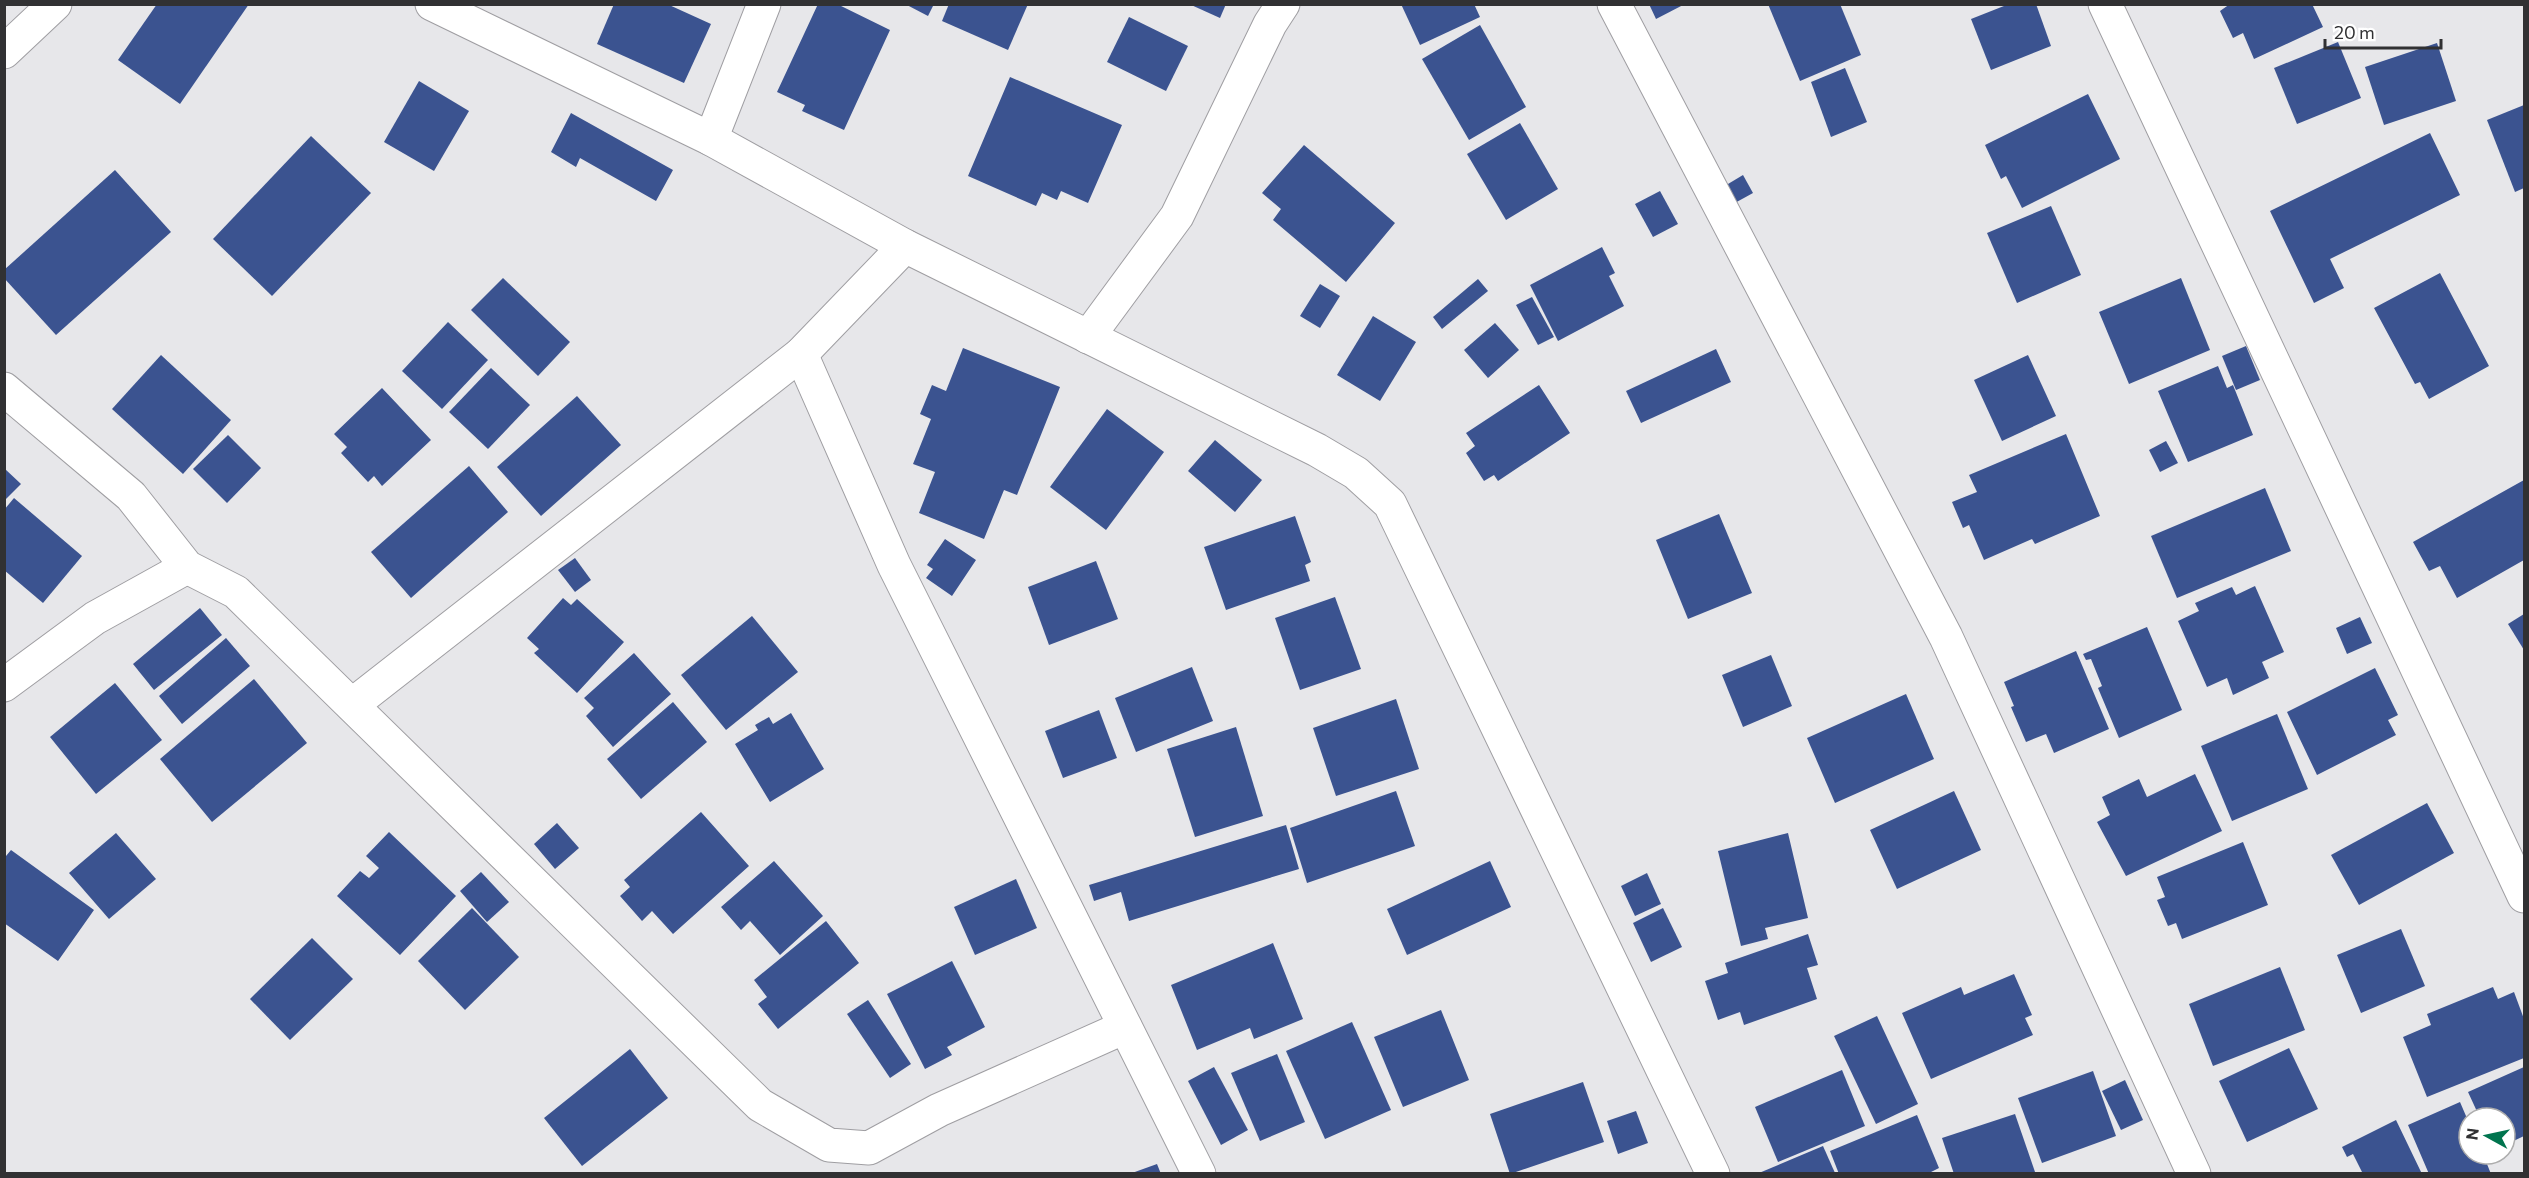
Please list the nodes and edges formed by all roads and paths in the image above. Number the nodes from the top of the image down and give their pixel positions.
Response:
1 (55, 4) edge
2 (432, 4) edge
3 (764, 4) edge
4 (1282, 4) edge
5 (1614, 4) edge
6 (2105, 4) edge
7 (4, 52) edge
8 (711, 139) junction
9 (905, 246) junction
10 (1088, 337) junction
11 (801, 354) junction
12 (4, 389) edge
13 (186, 567) junction
14 (4, 685) edge
15 (352, 705) junction
16 (2524, 896) edge
17 (1125, 1027) junction
18 (1199, 1173) edge
19 (1713, 1173) edge
20 (2194, 1173) edge

1 - 7 street
2 - 8 street
3 - 8 street
4 - 10 street
5 - 20 street
6 - 16 street
8 - 9 street
9 - 10 street
9 - 11 street
10 - 19 street
11 - 15 street
11 - 17 street
12 - 13 street
13 - 14 street
13 - 15 street
15 - 17 street
17 - 18 street

